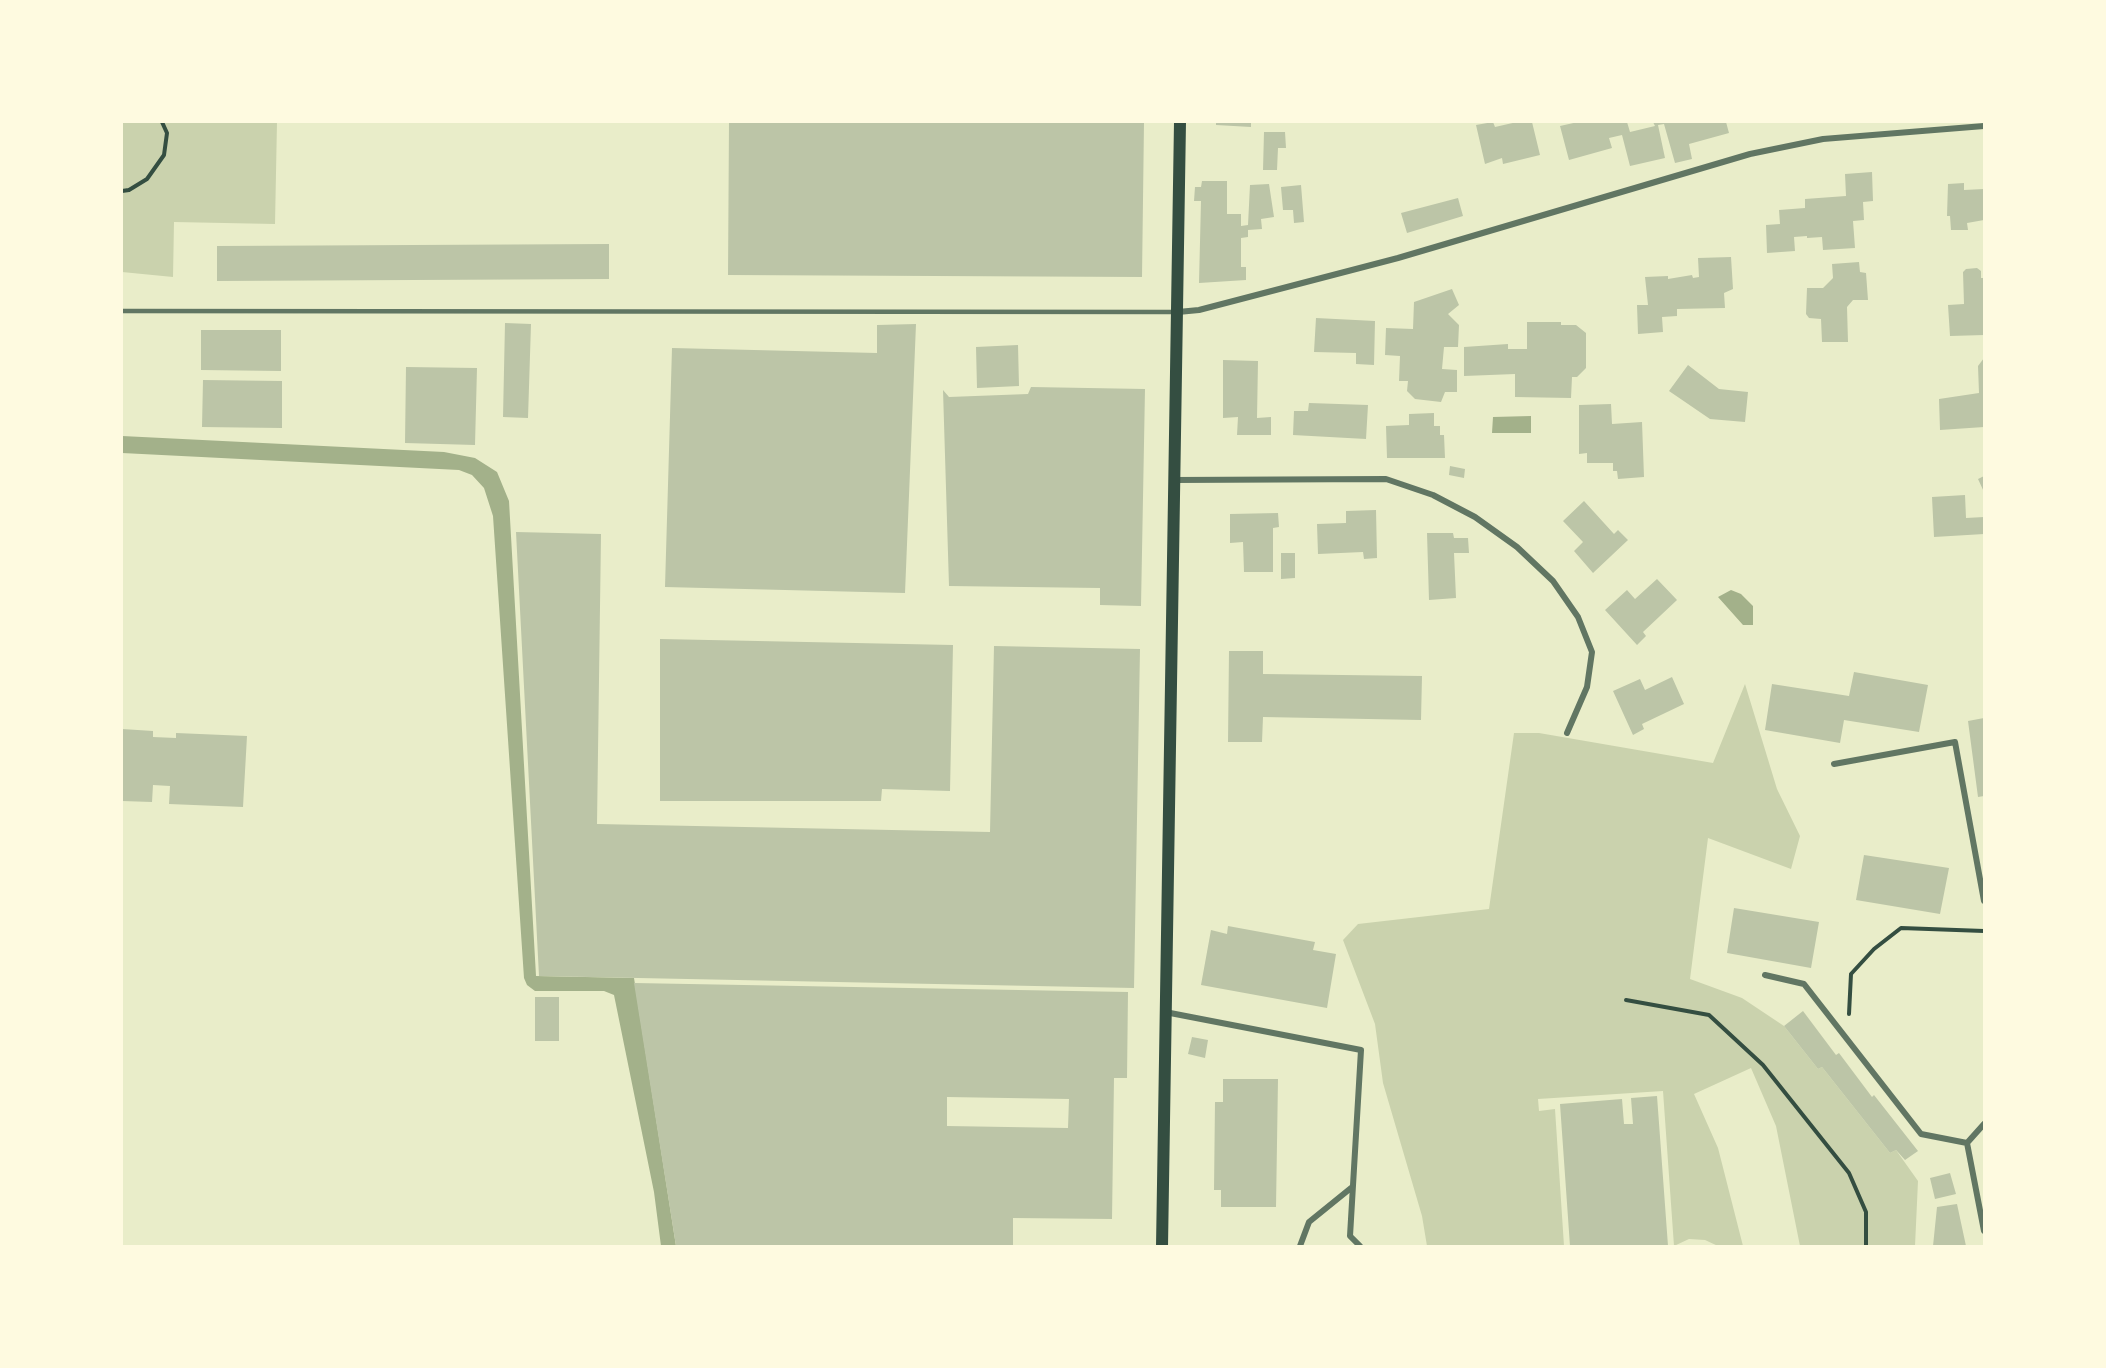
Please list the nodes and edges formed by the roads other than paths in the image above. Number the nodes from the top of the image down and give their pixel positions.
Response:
1 (1180, 122) edge
2 (1984, 126) edge
3 (122, 311) edge
4 (1178, 312) junction
5 (1173, 480) junction
6 (1567, 733) dead end
7 (1834, 764) dead end
8 (1984, 901) edge
9 (1765, 975) dead end
10 (1165, 1012) junction
11 (1984, 1124) edge
12 (1967, 1143) junction
13 (1352, 1188) junction
14 (1984, 1231) edge
15 (1162, 1246) edge
16 (1300, 1246) edge
17 (1360, 1246) edge

1 - 4 main road
2 - 4 street
3 - 4 lane
4 - 5 main road
5 - 6 street
5 - 10 main road
7 - 8 street
9 - 12 street
10 - 13 street
10 - 15 main road
11 - 12 street
12 - 14 street
13 - 16 street
13 - 17 street

